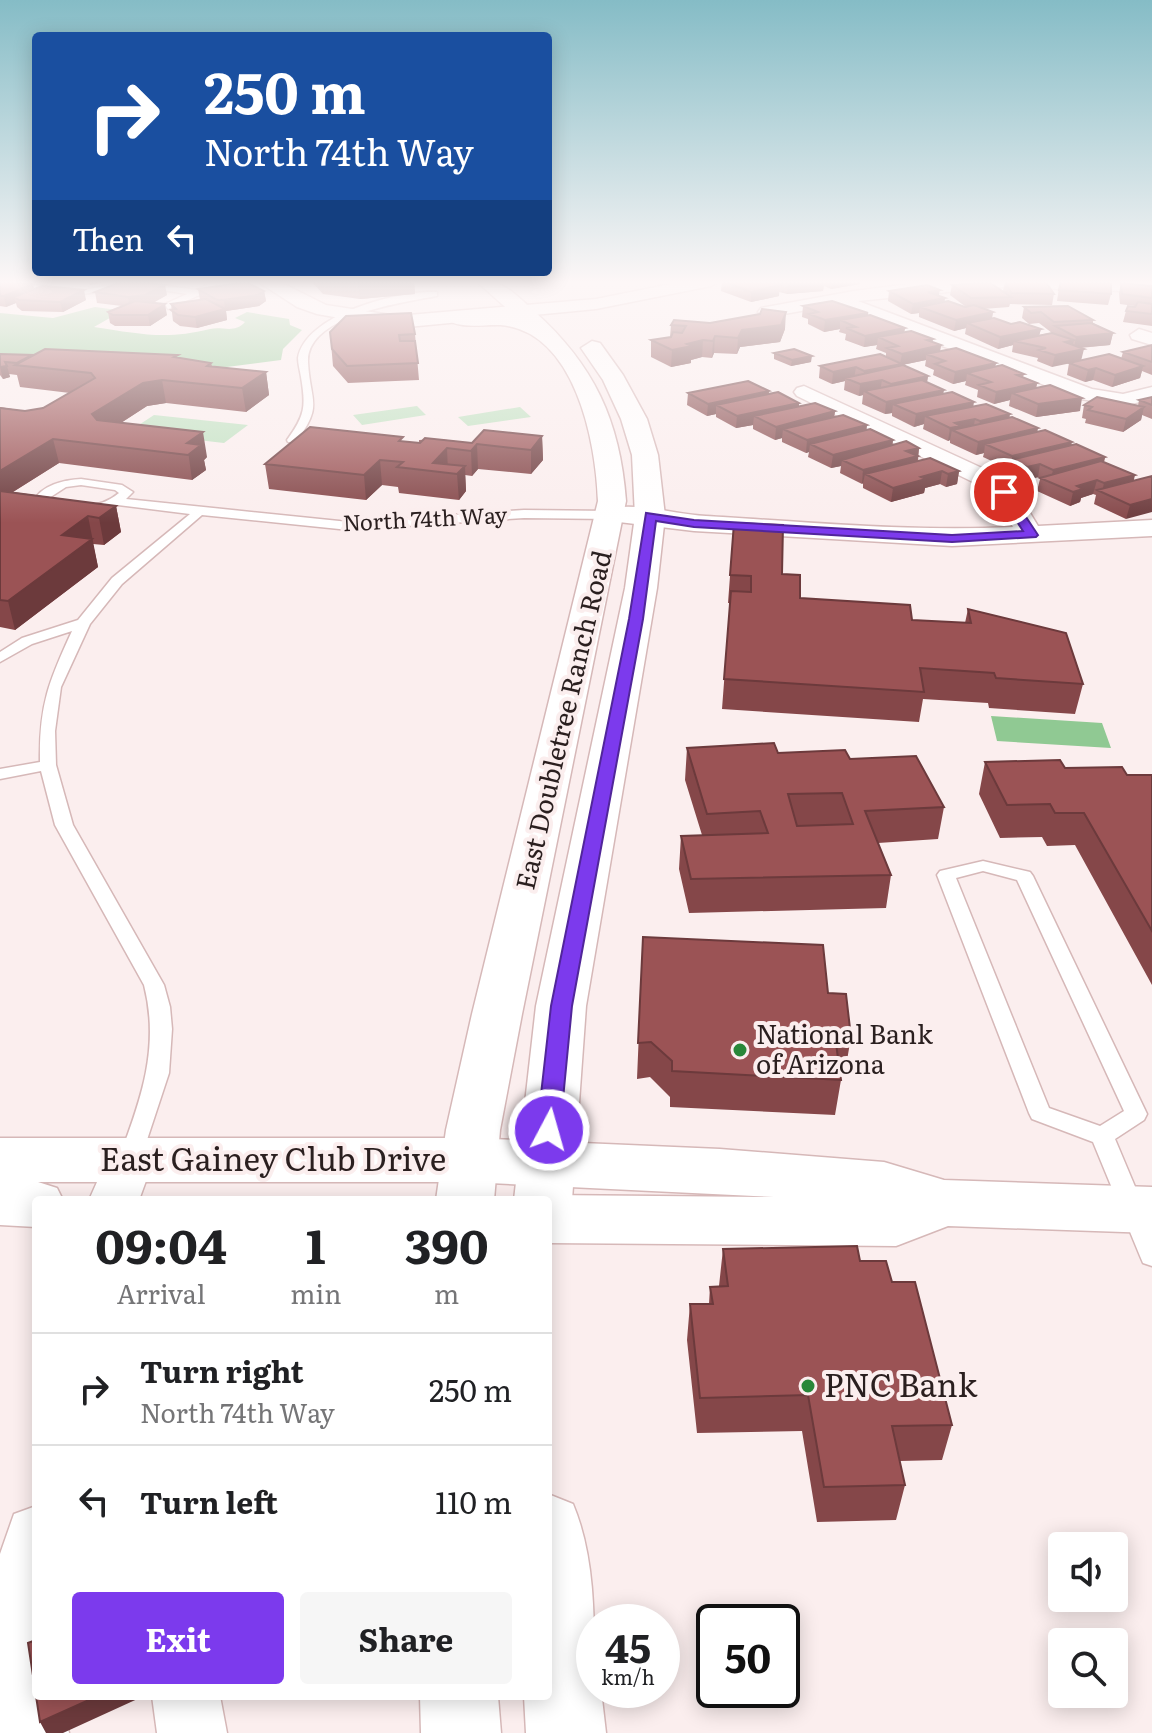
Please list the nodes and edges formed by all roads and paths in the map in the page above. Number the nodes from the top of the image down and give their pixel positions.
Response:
1 (304, 362) edge
2 (572, 362) edge
3 (601, 362) edge
4 (1001, 362) edge
5 (804, 392) dead end
6 (1152, 393) edge
7 (292, 440) edge
8 (117, 501) junction
9 (200, 511) junction
10 (611, 515) junction
11 (650, 516) junction
12 (1152, 528) edge
13 (1031, 535) junction
14 (83, 623) junction
15 (0, 658) edge
16 (48, 765) junction
17 (0, 774) edge
18 (1102, 1136) junction
19 (0, 1160) edge
20 (122, 1179) edge
21 (466, 1180) edge
22 (545, 1194) edge
23 (0, 1202) edge
24 (32, 1204) edge
25 (1146, 1225) edge
26 (32, 1551) edge
27 (552, 1574) edge
28 (187, 1700) edge
29 (459, 1700) edge
30 (34, 1733) edge
31 (192, 1733) edge
32 (461, 1733) edge
33 (566, 1733) edge

1 - 7 lane
2 - 10 main road, East Doubletree Ranch Road
3 - 11 main road, East Doubletree Ranch Road
4 - 6 street
5 - 13 street
8 - 8 lane, North 74th Way
8 - 9 lane, North 74th Way
9 - 10 lane, North 74th Way
9 - 14 lane
10 - 11 street, North 74th Way
10 - 21 main road, East Doubletree Ranch Road
11 - 13 street, North 74th Way
11 - 22 main road, East Doubletree Ranch Road
12 - 13 street, North 74th Way
14 - 15 lane
14 - 16 lane
16 - 17 lane
16 - 20 lane
18 - 18 lane
18 - 25 lane
19 - 20 main road, East Gainey Club Drive
20 - 21 main road, East Gainey Club Drive
21 - 22 main road, East Gainey Club Drive
22 - 25 main road, East Gainey Club Drive
23 - 24 main road
26 - 30 street
27 - 33 main road
28 - 31 street
29 - 32 main road

